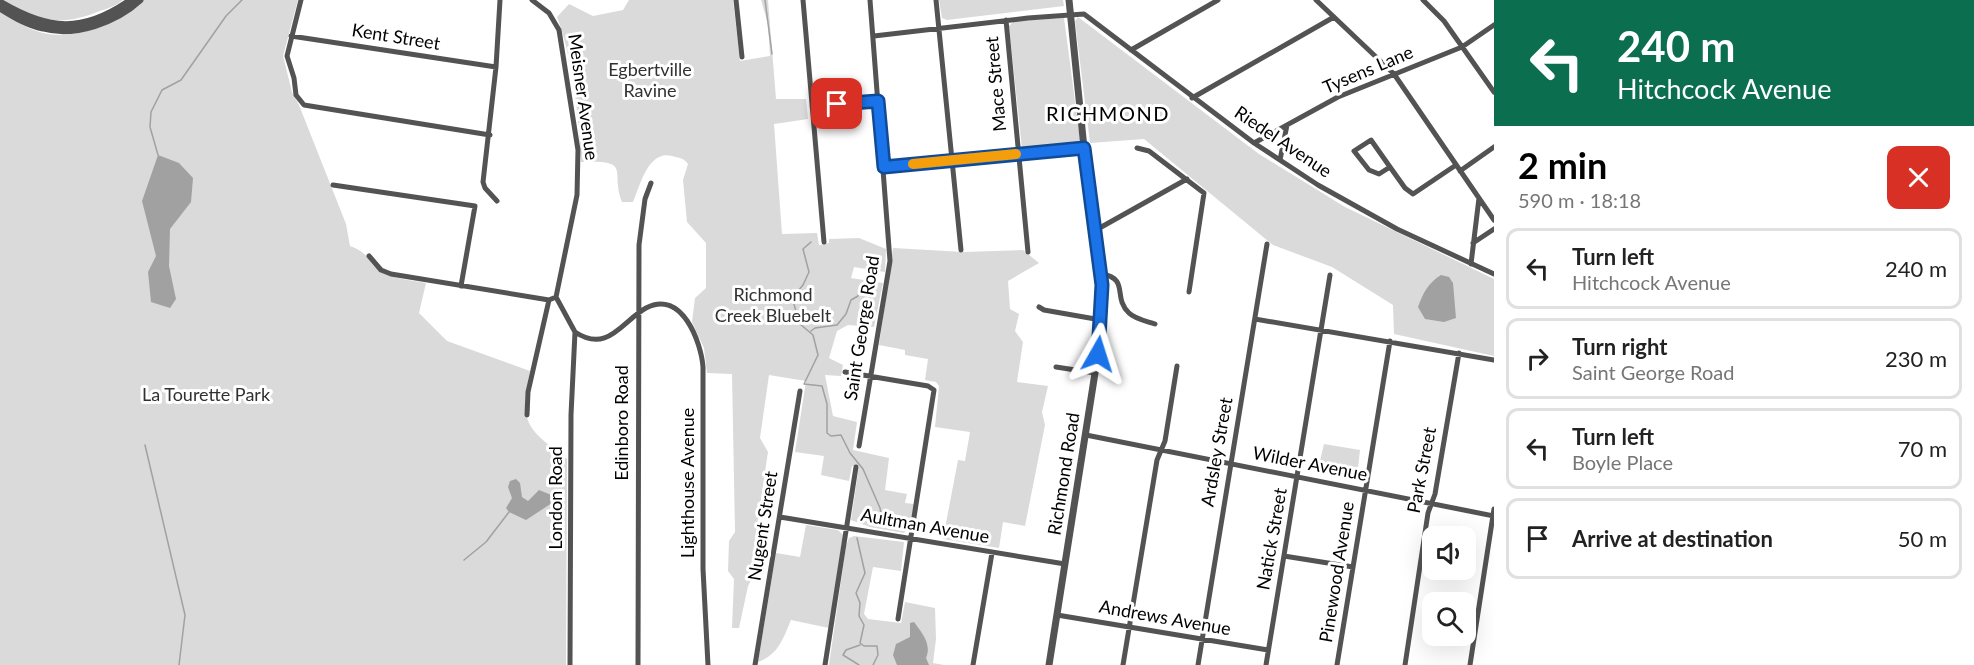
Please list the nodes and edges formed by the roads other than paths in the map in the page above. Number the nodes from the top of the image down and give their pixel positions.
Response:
1 (131, 0) edge
2 (140, 0) edge
3 (301, 0) edge
4 (500, 0) edge
5 (532, 0) edge
6 (736, 0) edge
7 (803, 0) edge
8 (870, 0) edge
9 (936, 0) edge
10 (1069, 0) edge
11 (1218, 0) edge
12 (1316, 0) edge
13 (1423, 0) edge
14 (0, 2) edge
15 (0, 8) edge
16 (1071, 14) junction
17 (1334, 17) junction
18 (1006, 20) junction
19 (1494, 25) edge
20 (939, 28) junction
21 (291, 36) junction
22 (874, 36) junction
23 (1462, 47) junction
24 (1131, 50) junction
25 (742, 57) dead end
26 (496, 67) junction
27 (1394, 74) junction
28 (1494, 92) edge
29 (1192, 98) junction
30 (878, 101) junction
31 (812, 106) junction
32 (1287, 125) junction
33 (490, 135) junction
34 (1254, 143) junction
35 (1494, 147) edge
36 (1084, 148) junction
37 (1137, 148) dead end
38 (1018, 154) junction
39 (1281, 160) junction
40 (950, 161) junction
41 (1456, 165) junction
42 (884, 167) junction
43 (1390, 167) junction
44 (1460, 171) junction
45 (1187, 179) junction
46 (651, 183) dead end
47 (333, 185) dead end
48 (1479, 198) junction
49 (497, 201) dead end
50 (1494, 220) edge
51 (1494, 229) edge
52 (1096, 230) junction
53 (824, 242) dead end
54 (1473, 243) junction
55 (1267, 244) dead end
56 (961, 250) dead end
57 (1028, 252) dead end
58 (369, 256) dead end
59 (1471, 264) junction
60 (1102, 274) junction
61 (1494, 274) edge
62 (1330, 275) dead end
63 (461, 286) junction
64 (1189, 292) dead end
65 (556, 297) junction
66 (549, 300) junction
67 (1040, 307) dead end
68 (637, 315) junction
69 (1255, 319) junction
70 (1101, 320) junction
71 (1155, 324) dead end
72 (1322, 329) junction
73 (575, 332) junction
74 (1390, 341) junction
75 (1459, 352) junction
76 (1494, 360) edge
77 (1177, 366) dead end
78 (1056, 367) dead end
79 (845, 372) dead end
80 (1095, 373) junction
81 (871, 376) junction
82 (800, 391) dead end
83 (527, 415) dead end
84 (1086, 435) junction
85 (859, 446) dead end
86 (1161, 450) junction
87 (1230, 464) junction
88 (856, 467) dead end
89 (1297, 477) junction
90 (1365, 490) junction
91 (1432, 503) junction
92 (1494, 513) edge
93 (780, 516) junction
94 (847, 528) junction
95 (912, 539) junction
96 (992, 553) junction
97 (1284, 556) junction
98 (1065, 564) junction
99 (1353, 567) junction
100 (1057, 615) junction
101 (898, 619) dead end
102 (1129, 628) junction
103 (1201, 640) junction
104 (1268, 650) junction
105 (570, 665) edge
106 (638, 665) edge
107 (708, 665) edge
108 (755, 665) edge
109 (825, 665) edge
110 (974, 665) edge
111 (1049, 665) edge
112 (1123, 665) edge
113 (1198, 665) edge
114 (1266, 665) edge
115 (1337, 665) edge
116 (1405, 665) edge
117 (1470, 665) edge

1 - 14 street
2 - 15 street
3 - 21 street
4 - 26 street
5 - 65 street, Meisner Avenue
6 - 25 street
7 - 31 street
8 - 22 street, Saint George Road
9 - 20 street
10 - 16 street, Richmond Road
11 - 24 street
12 - 17 street
13 - 23 street
16 - 18 street
16 - 24 street, Riedel Avenue
16 - 36 street, Richmond Road
17 - 27 street
17 - 29 street
18 - 20 street
18 - 38 street, Mace Street
19 - 23 street, Tysens Lane
20 - 22 street
20 - 40 street
21 - 26 street, Kent Street
21 - 33 street
22 - 30 street, Saint George Road
23 - 27 street, Tysens Lane
23 - 28 street
24 - 29 street, Riedel Avenue
26 - 33 street
27 - 32 street, Tysens Lane
27 - 41 street
29 - 34 street, Riedel Avenue
30 - 31 street
30 - 42 street, Saint George Road
31 - 53 street
32 - 34 street, Tysens Lane
32 - 39 street
33 - 49 street
34 - 39 street, Riedel Avenue
35 - 44 street
36 - 38 street
36 - 52 street, Richmond Road
37 - 45 street
38 - 40 street
38 - 57 street, Mace Street
39 - 59 street, Riedel Avenue
40 - 42 street
40 - 56 street
41 - 43 street
41 - 44 street
42 - 81 street, Saint George Road
43 - 43 street
44 - 48 street
45 - 52 street
45 - 64 street
46 - 68 street, Edinboro Road
47 - 63 street
48 - 50 street
48 - 54 street
51 - 54 street
52 - 60 street, Richmond Road
54 - 59 street
55 - 69 street, Ardsley Street
58 - 63 street
59 - 61 street, Riedel Avenue
60 - 70 street, Richmond Road
60 - 71 street
62 - 72 street, Natick Street
63 - 66 street
65 - 66 street
65 - 73 street
66 - 83 street
67 - 70 street
68 - 73 street
68 - 106 street, Edinboro Road
68 - 107 street, Lighthouse Avenue
69 - 72 street
69 - 87 street, Ardsley Street
70 - 80 street, Richmond Road
72 - 74 street
72 - 89 street, Natick Street
73 - 105 street, London Road
74 - 75 street
74 - 90 street, Pinewood Avenue
75 - 76 street
75 - 91 street, Park Street
77 - 86 street
78 - 80 street
79 - 81 street
80 - 84 street, Richmond Road
81 - 85 street, Saint George Road
81 - 95 street
82 - 93 street, Nugent Street
84 - 86 street, Wilder Avenue
84 - 98 street, Richmond Road
86 - 87 street, Wilder Avenue
86 - 102 street
87 - 89 street, Wilder Avenue
87 - 103 street, Ardsley Street
88 - 94 street
89 - 90 street, Wilder Avenue
89 - 97 street, Natick Street
90 - 91 street, Wilder Avenue
90 - 99 street, Pinewood Avenue
91 - 92 street, Wilder Avenue
91 - 116 street, Park Street
92 - 117 street
93 - 94 street, Aultman Avenue
93 - 108 street, Nugent Street
94 - 95 street, Aultman Avenue
94 - 109 street
95 - 96 street, Aultman Avenue
95 - 101 street
96 - 98 street, Aultman Avenue
96 - 110 street
97 - 99 street
97 - 104 street, Natick Street
98 - 100 street, Richmond Road
99 - 115 street, Pinewood Avenue
100 - 102 street, Andrews Avenue
100 - 111 street, Richmond Road
102 - 103 street, Andrews Avenue
102 - 112 street
103 - 104 street, Andrews Avenue
103 - 113 street, Ardsley Street
104 - 114 street, Natick Street

